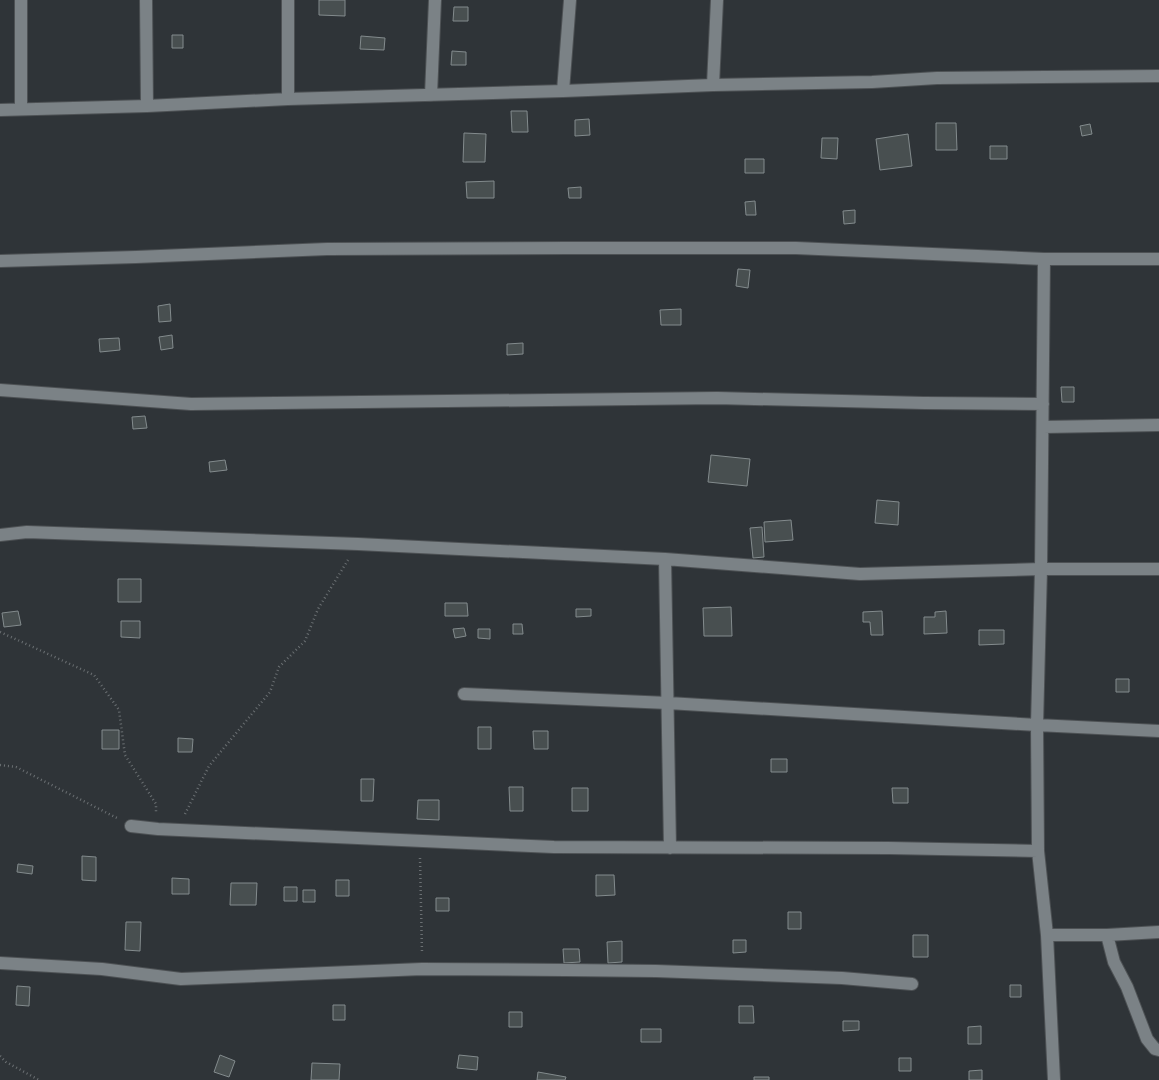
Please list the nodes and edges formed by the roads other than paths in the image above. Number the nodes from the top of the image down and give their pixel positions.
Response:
1 (21, 0) edge
2 (146, 0) edge
3 (288, 0) edge
4 (435, 0) edge
5 (570, 0) edge
6 (717, 0) edge
7 (1159, 76) edge
8 (714, 85) junction
9 (563, 91) junction
10 (431, 95) junction
11 (288, 99) junction
12 (146, 106) junction
13 (0, 110) edge
14 (21, 110) junction
15 (1044, 259) junction
16 (1159, 259) edge
17 (0, 261) edge
18 (0, 390) edge
19 (1043, 404) junction
20 (1159, 425) edge
21 (1043, 427) junction
22 (0, 535) edge
23 (665, 559) junction
24 (1042, 569) junction
25 (1159, 569) edge
26 (464, 694) dead end
27 (668, 703) junction
28 (1037, 726) junction
29 (1159, 731) edge
30 (131, 826) road end
31 (670, 848) junction
32 (1038, 851) junction
33 (1159, 932) edge
34 (1047, 935) junction
35 (1108, 935) junction
36 (0, 963) edge
37 (912, 984) dead end
38 (1159, 1050) edge
39 (1054, 1080) edge

1 - 14 street
2 - 12 street
3 - 11 street
4 - 10 street
5 - 9 street
6 - 8 street
7 - 8 street
8 - 9 street
9 - 10 street
10 - 11 street
11 - 12 street
12 - 14 street
13 - 14 street
15 - 16 street
15 - 17 street
15 - 19 street
18 - 19 street
19 - 21 street
20 - 21 street
21 - 24 street
22 - 23 street
23 - 24 street
23 - 27 street
24 - 25 street
24 - 28 street
26 - 27 street
27 - 28 street
27 - 31 street
28 - 29 street
28 - 32 street
30 - 31 street
31 - 32 street
32 - 34 street
33 - 35 street
34 - 35 street
34 - 39 street
35 - 38 street
36 - 37 street

